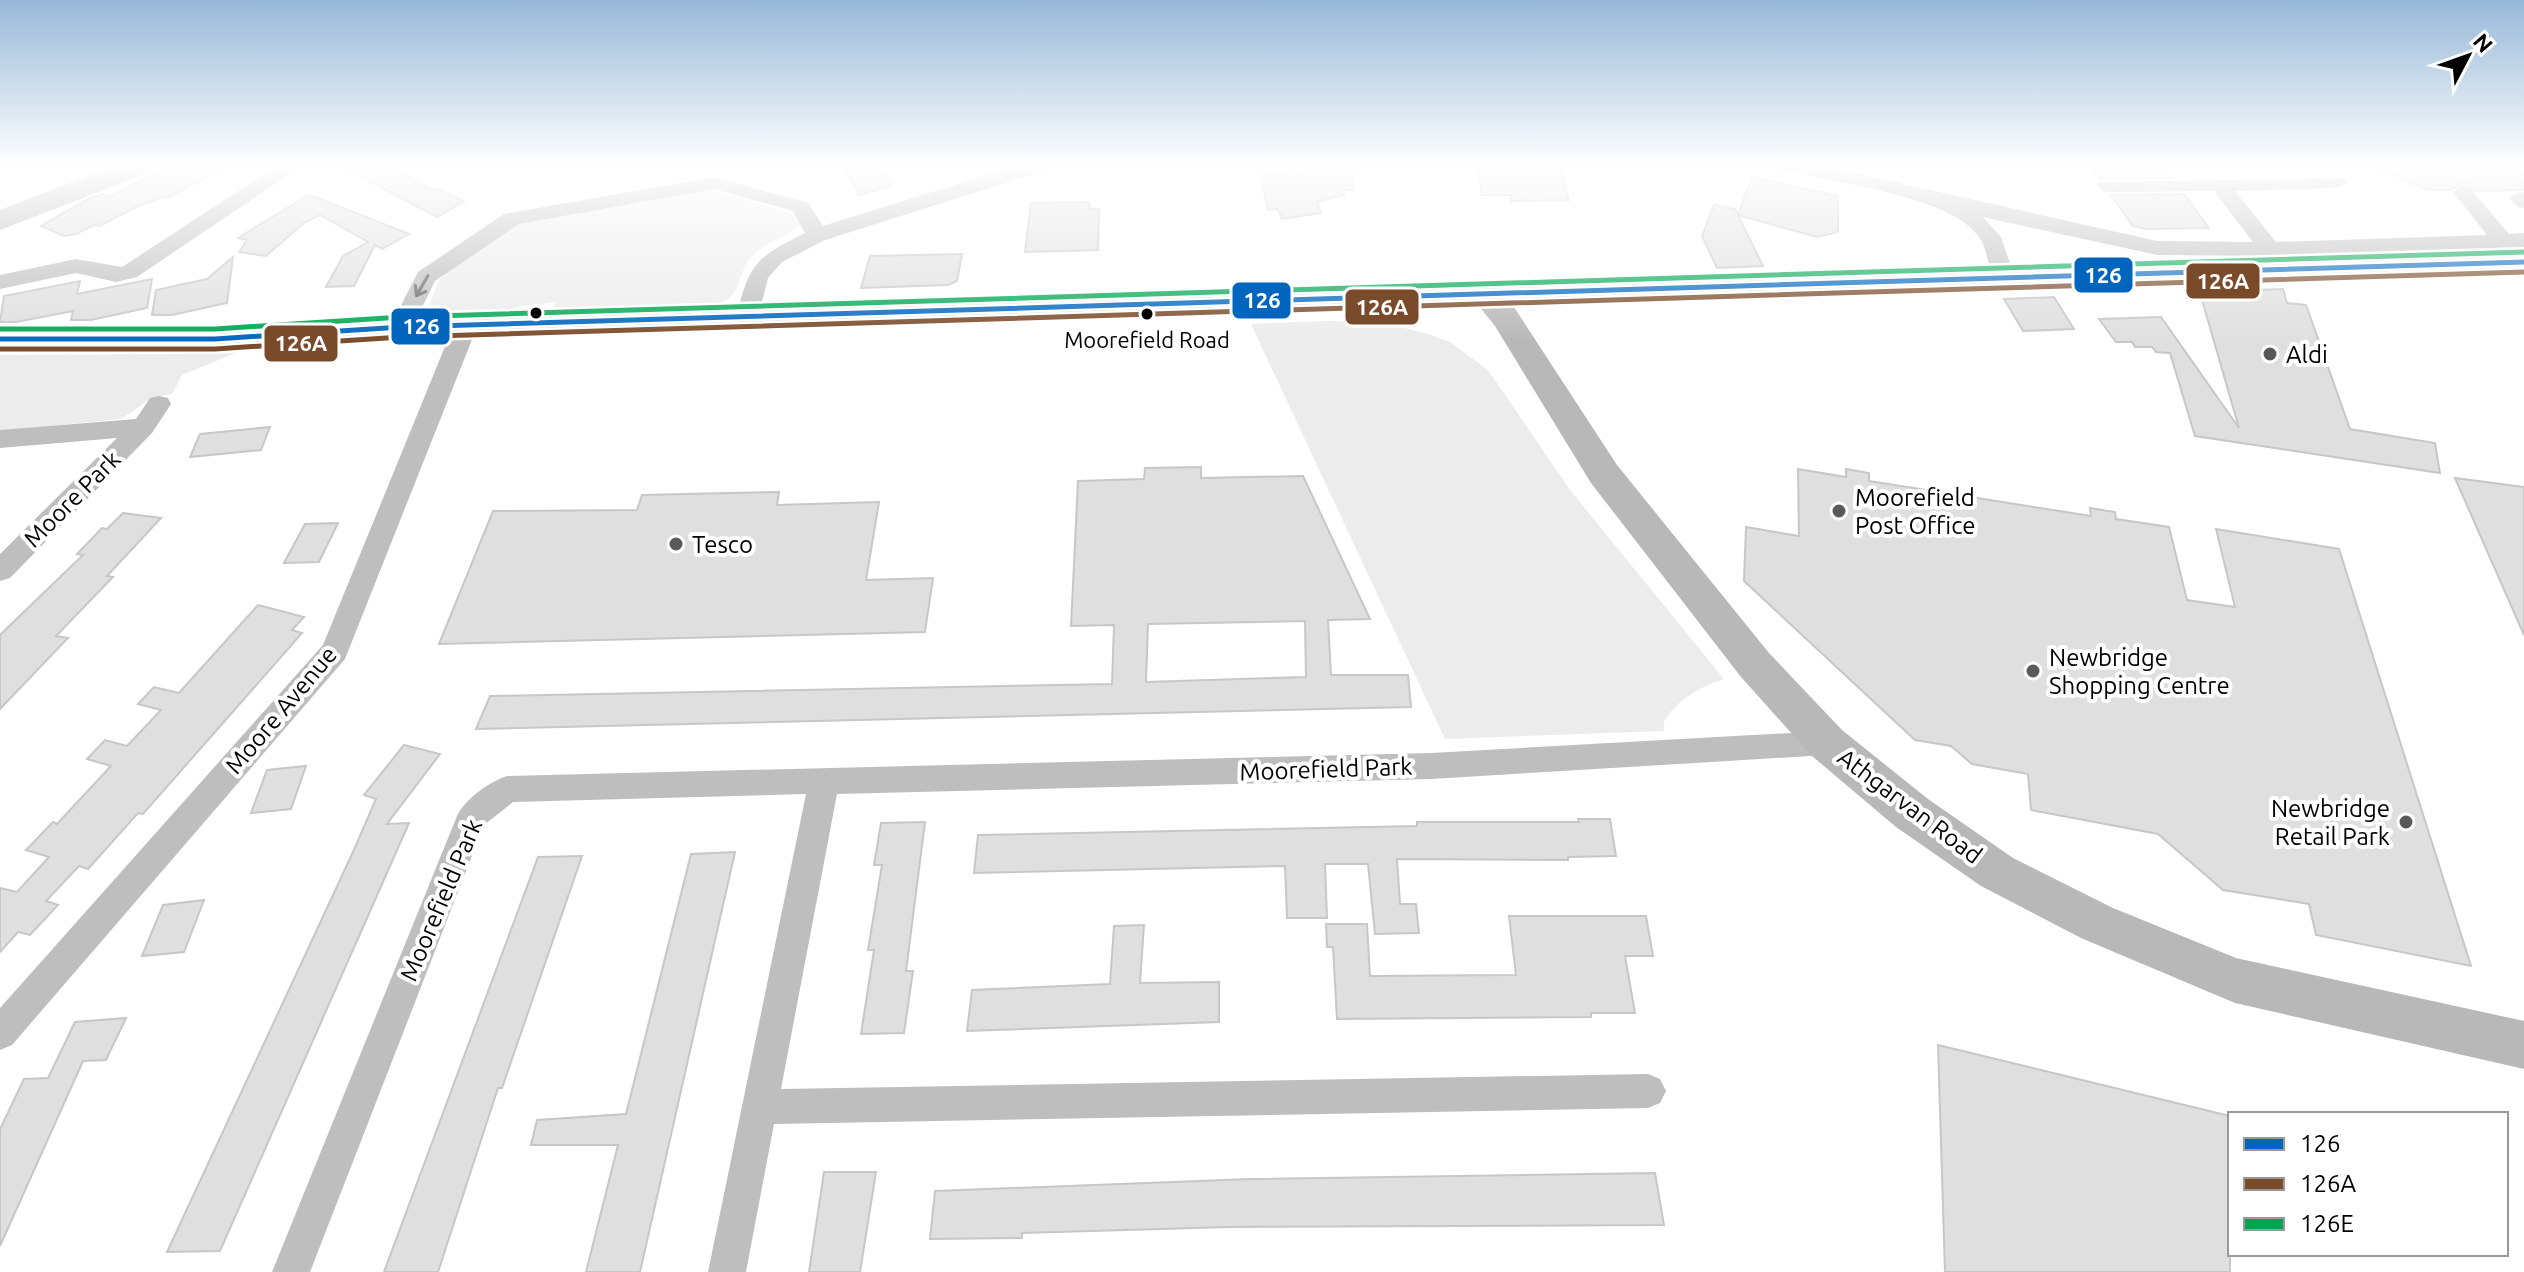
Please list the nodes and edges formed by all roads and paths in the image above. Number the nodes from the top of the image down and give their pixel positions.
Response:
1 (202, 224) edge
2 (504, 224) edge
3 (811, 224) edge
4 (851, 224) edge
5 (1977, 224) edge
6 (2048, 224) edge
7 (2251, 224) edge
8 (2495, 224) edge
9 (817, 235) junction
10 (2517, 247) edge
11 (2270, 249) junction
12 (2004, 278) junction
13 (0, 282) edge
14 (1487, 295) junction
15 (747, 317) junction
16 (402, 327) junction
17 (465, 327) junction
18 (0, 339) edge
19 (159, 404) dead end
20 (143, 427) junction
21 (0, 439) edge
22 (0, 571) edge
23 (1827, 743) junction
24 (824, 783) junction
25 (0, 1033) edge
26 (2524, 1045) edge
27 (1648, 1091) dead end
28 (759, 1107) junction
29 (291, 1272) edge
30 (727, 1272) edge

1 - 13 street
2 -> 16 street
9 -> 3 street
4 - 9 street
5 - 12 street
6 - 11 street
7 - 11 street
8 - 10 street
9 - 15 street
10 - 11 street
10 - 12 main road
12 - 14 main road
14 - 15 main road
14 - 23 main road, Athgarvan Road
15 - 17 main road
16 - 17 main road
16 - 18 main road
17 - 25 street, Moore Avenue
19 - 20 street, Moore Park
20 - 21 street, Moore Park
20 - 22 street, Moore Park
23 - 24 street, Moorefield Park
23 - 26 main road, Athgarvan Road
24 - 28 street
24 - 29 street, Moorefield Park
27 - 28 street
28 - 30 street

